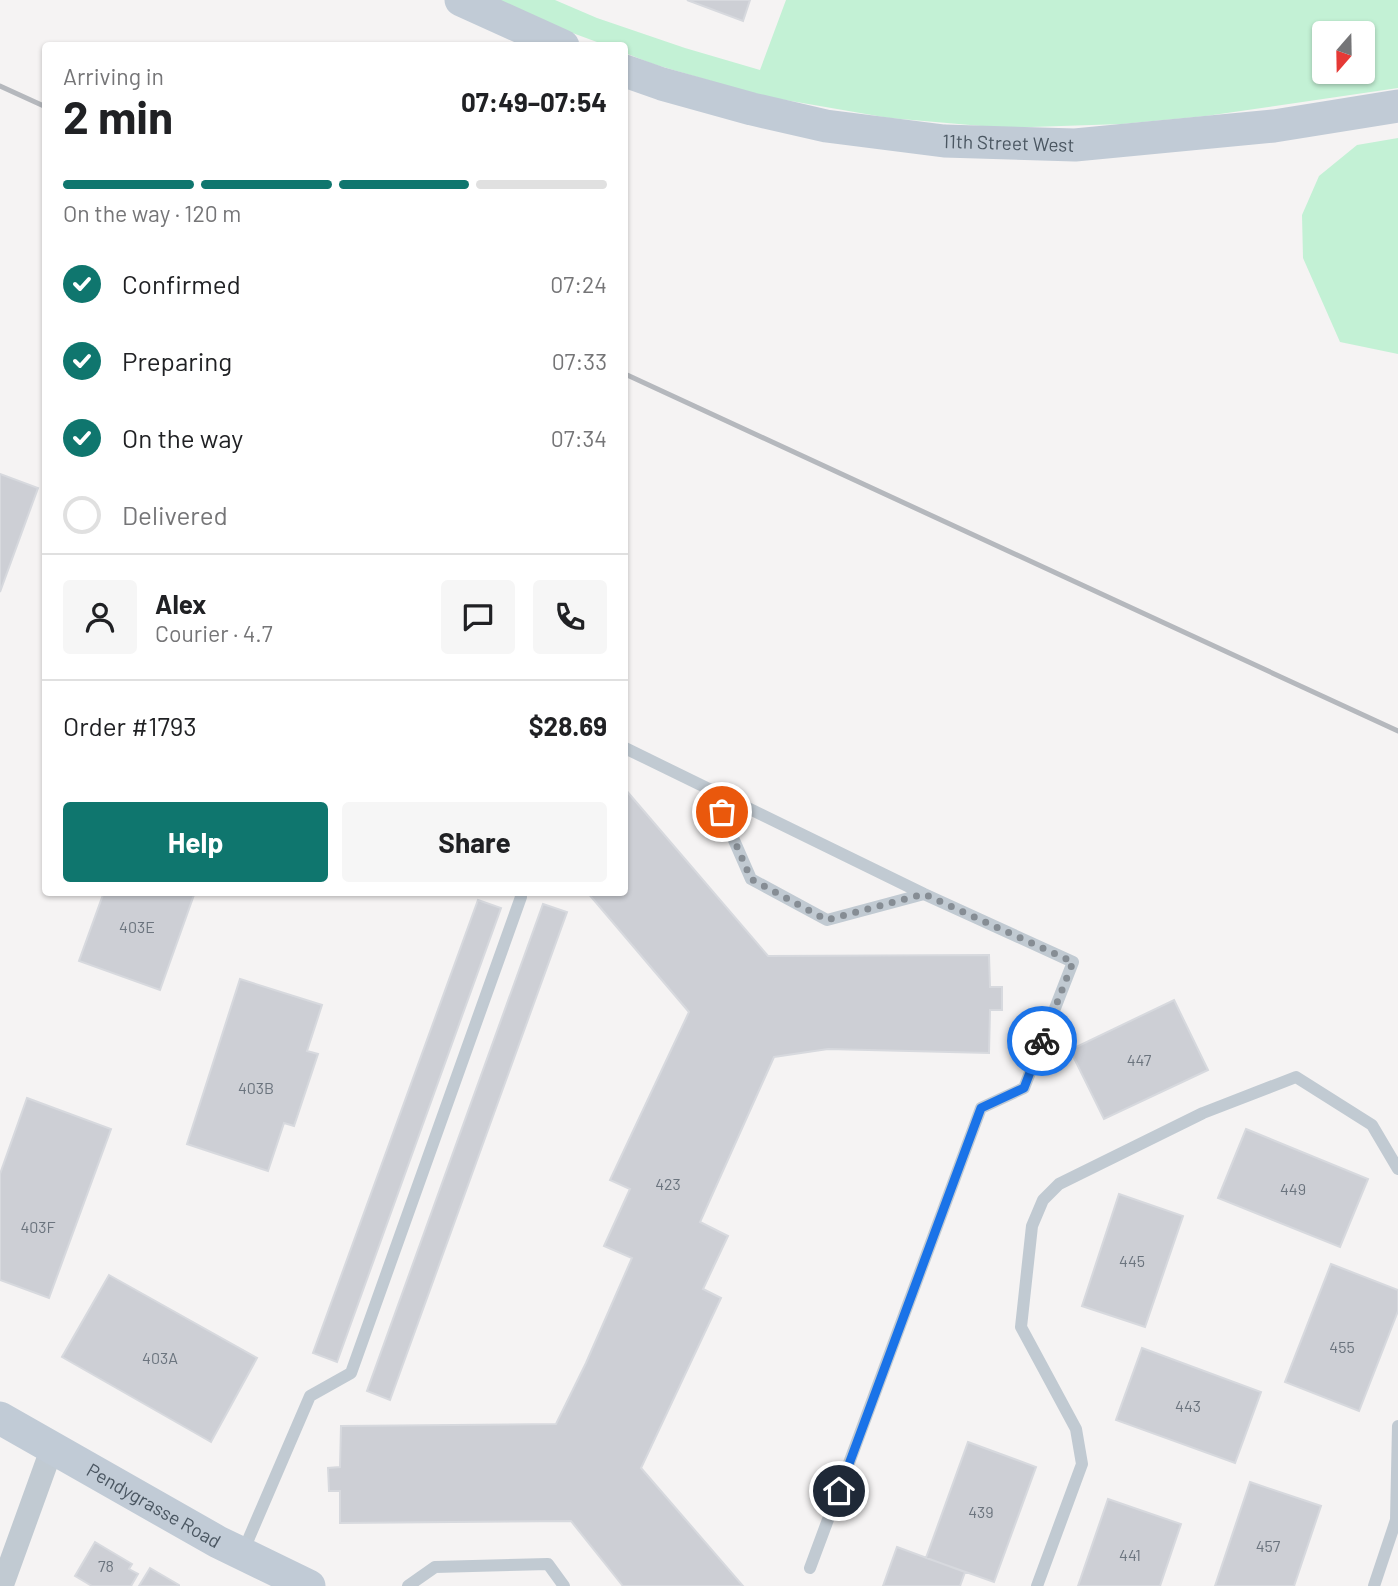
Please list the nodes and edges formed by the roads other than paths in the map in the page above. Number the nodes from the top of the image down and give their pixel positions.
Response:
1 (461, 0) edge
2 (554, 42) edge
3 (628, 72) edge
4 (1398, 106) edge
5 (628, 749) edge
6 (712, 790) junction
7 (924, 894) junction
8 (521, 896) edge
9 (1398, 1169) edge
10 (0, 1418) edge
11 (1398, 1426) edge
12 (52, 1448) junction
13 (242, 1554) junction
14 (810, 1568) dead end
15 (2, 1586) edge
16 (310, 1586) edge
17 (408, 1586) edge
18 (564, 1586) edge
19 (1037, 1586) edge
20 (1374, 1586) edge

1 - 2 main road
3 - 4 main road, 11th Street West
5 - 6 lane
6 - 7 lane
6 - 7 lane
7 - 14 lane
8 - 13 lane
9 - 19 lane
10 - 12 main road, Pendygrasse Road
11 - 20 lane
12 - 13 main road, Pendygrasse Road
12 - 15 street
13 - 16 main road, Pendygrasse Road
17 - 18 lane

